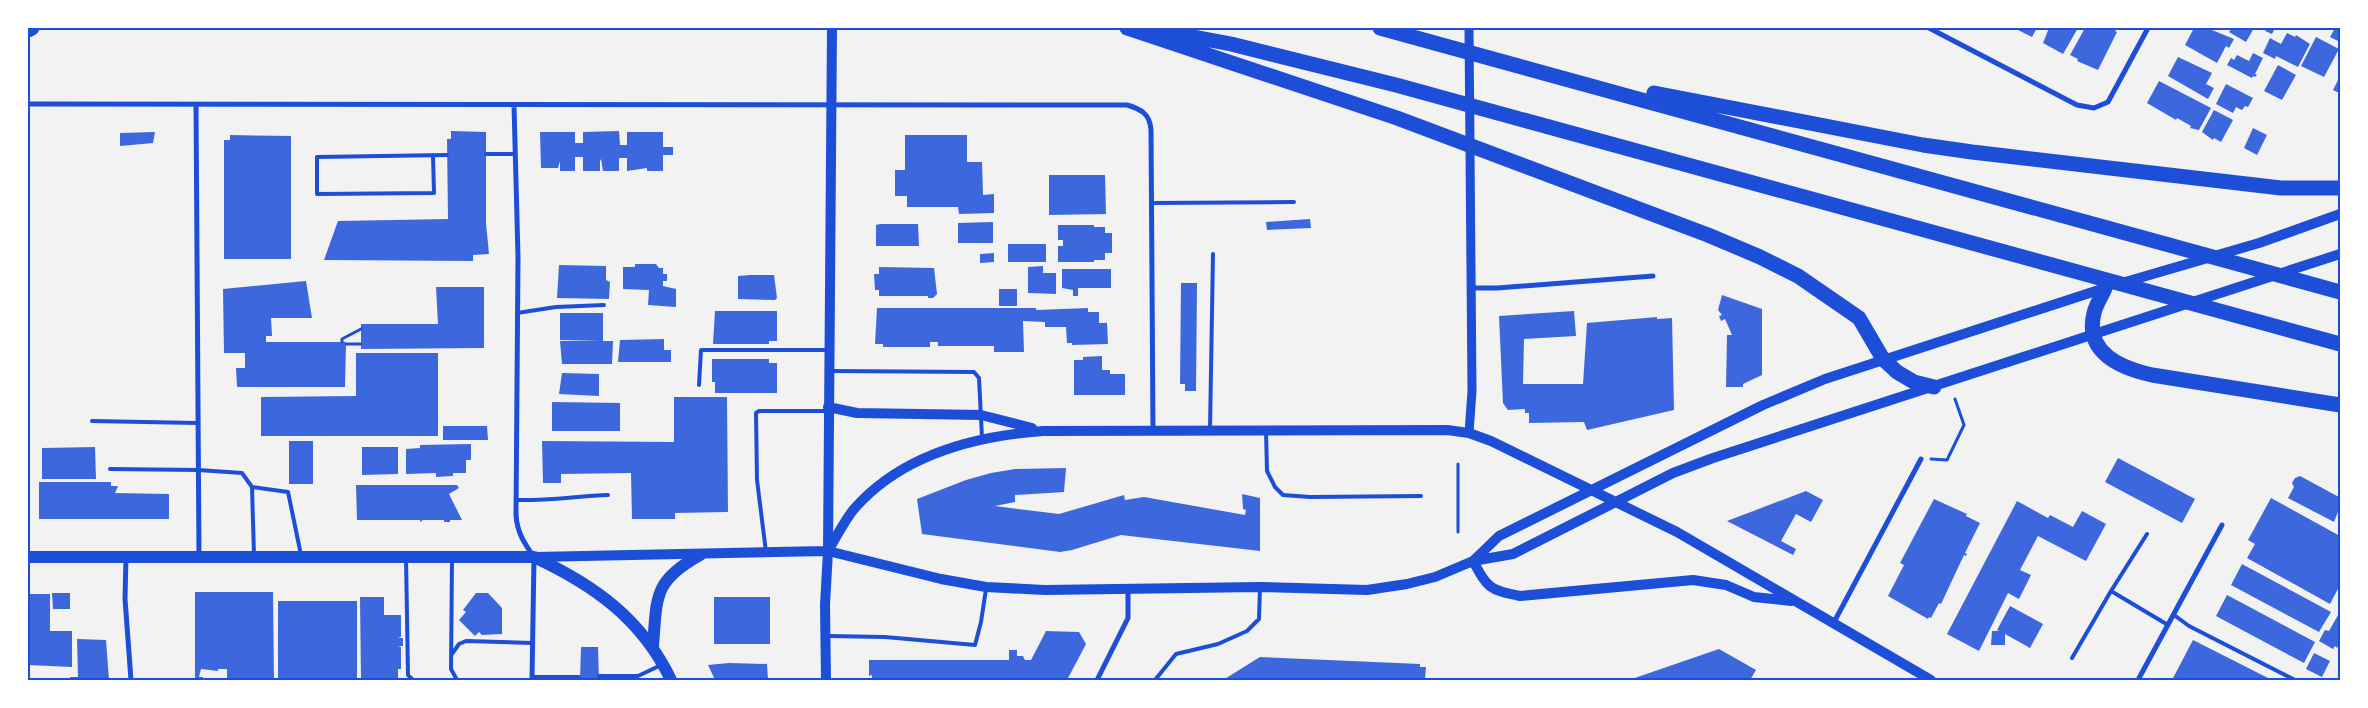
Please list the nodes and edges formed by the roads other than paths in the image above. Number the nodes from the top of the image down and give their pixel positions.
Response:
1 (32, 28) edge
2 (832, 28) edge
3 (1127, 28) edge
4 (1146, 28) edge
5 (1380, 28) edge
6 (1469, 28) edge
7 (1929, 28) edge
8 (2148, 28) edge
9 (28, 30) edge
10 (1543, 72) junction
11 (833, 103) junction
12 (28, 104) edge
13 (196, 104) junction
14 (514, 105) junction
15 (486, 154) dead end
16 (515, 154) junction
17 (433, 155) junction
18 (447, 155) dead end
19 (2340, 188) edge
20 (1294, 202) dead end
21 (1152, 203) junction
22 (2340, 214) edge
23 (1213, 254) dead end
24 (2340, 254) edge
25 (1653, 276) dead end
26 (1471, 288) junction
27 (2105, 288) junction
28 (2340, 292) edge
29 (604, 305) dead end
30 (517, 313) junction
31 (2094, 334) junction
32 (2340, 344) edge
33 (829, 350) junction
34 (1883, 359) junction
35 (829, 371) junction
36 (699, 385) dead end
37 (1934, 387) junction
38 (2340, 405) edge
39 (828, 409) junction
40 (981, 415) junction
41 (92, 422) dead end
42 (198, 423) junction
43 (1043, 431) junction
44 (1210, 431) junction
45 (1266, 431) junction
46 (1153, 432) junction
47 (1469, 433) junction
48 (982, 438) junction
49 (1920, 458) road end
50 (110, 469) dead end
51 (198, 470) junction
52 (252, 488) junction
53 (608, 495) dead end
54 (1421, 496) dead end
55 (516, 500) junction
56 (2222, 525) dead end
57 (2147, 534) dead end
58 (828, 551) junction
59 (766, 552) junction
60 (700, 555) junction
61 (126, 556) junction
62 (199, 556) junction
63 (254, 556) junction
64 (301, 556) junction
65 (406, 556) junction
66 (452, 556) junction
67 (28, 557) edge
68 (534, 557) junction
69 (1473, 561) junction
70 (986, 587) junction
71 (1260, 587) junction
72 (1128, 590) junction
73 (2111, 591) junction
74 (1794, 601) junction
75 (2174, 615) junction
76 (1832, 624) junction
77 (2168, 625) junction
78 (826, 636) junction
79 (532, 643) junction
80 (653, 646) junction
81 (452, 654) junction
82 (2072, 658) dead end
83 (663, 664) junction
84 (599, 676) dead end
85 (580, 677) dead end
86 (532, 679) edge
87 (572, 679) edge
88 (624, 679) edge
89 (132, 680) edge
90 (413, 680) edge
91 (457, 680) edge
92 (671, 680) edge
93 (826, 680) edge
94 (1097, 680) edge
95 (1155, 680) edge
96 (1931, 680) edge
97 (2138, 680) edge
98 (2295, 680) edge

1 - 9 highway
2 - 11 main road
3 - 34 highway
4 - 32 highway
5 - 10 highway
6 - 26 street
7 - 8 street
10 - 19 highway
10 - 28 highway
11 - 14 street
11 - 21 street
11 - 33 main road
12 - 13 street
13 - 14 street
13 - 42 street
14 - 16 street
15 - 16 lane
16 - 30 street
17 - 17 lane
17 - 18 lane
20 - 21 lane
21 - 46 street
22 - 27 main road
23 - 44 lane
24 - 31 main road
25 - 26 street
26 - 47 street
27 - 31 highway
27 - 34 main road
29 - 30 lane
30 - 55 street
31 - 37 main road
31 - 38 highway
33 - 35 main road
33 - 36 lane
34 - 37 highway
34 - 69 main road
35 - 39 main road
35 - 40 lane
37 - 69 main road
39 - 40 main road
39 - 58 main road
39 - 59 lane
40 - 43 main road
40 - 48 lane
41 - 42 lane
42 - 51 street
43 - 46 main road
43 - 48 main road
44 - 45 main road
44 - 46 main road
45 - 47 main road
45 - 54 lane
47 - 74 main road
48 - 58 main road
49 - 76 street
50 - 51 lane
51 - 52 lane
51 - 62 street
52 - 63 lane
52 - 64 lane
53 - 55 lane
55 - 68 street
56 - 75 street
57 - 73 lane
58 - 59 main road
58 - 70 main road
58 - 78 main road
59 - 60 main road
60 - 68 main road
60 - 80 main road
61 - 62 main road
61 - 67 main road
61 - 89 street
62 - 63 main road
63 - 64 main road
64 - 65 main road
65 - 66 main road
65 - 90 lane
66 - 68 main road
66 - 81 lane
68 - 79 street
68 - 80 main road
69 - 71 main road
69 - 74 main road
70 - 72 main road
70 - 78 lane
71 - 72 main road
71 - 95 lane
72 - 94 street
73 - 77 lane
73 - 82 lane
74 - 76 main road
75 - 77 street
75 - 98 lane
76 - 96 main road
77 - 97 street
78 - 93 main road
79 - 81 lane
79 - 86 street
80 - 83 main road
81 - 91 lane
83 - 88 lane
83 - 92 main road
84 - 88 lane
85 - 87 lane
86 - 87 lane

